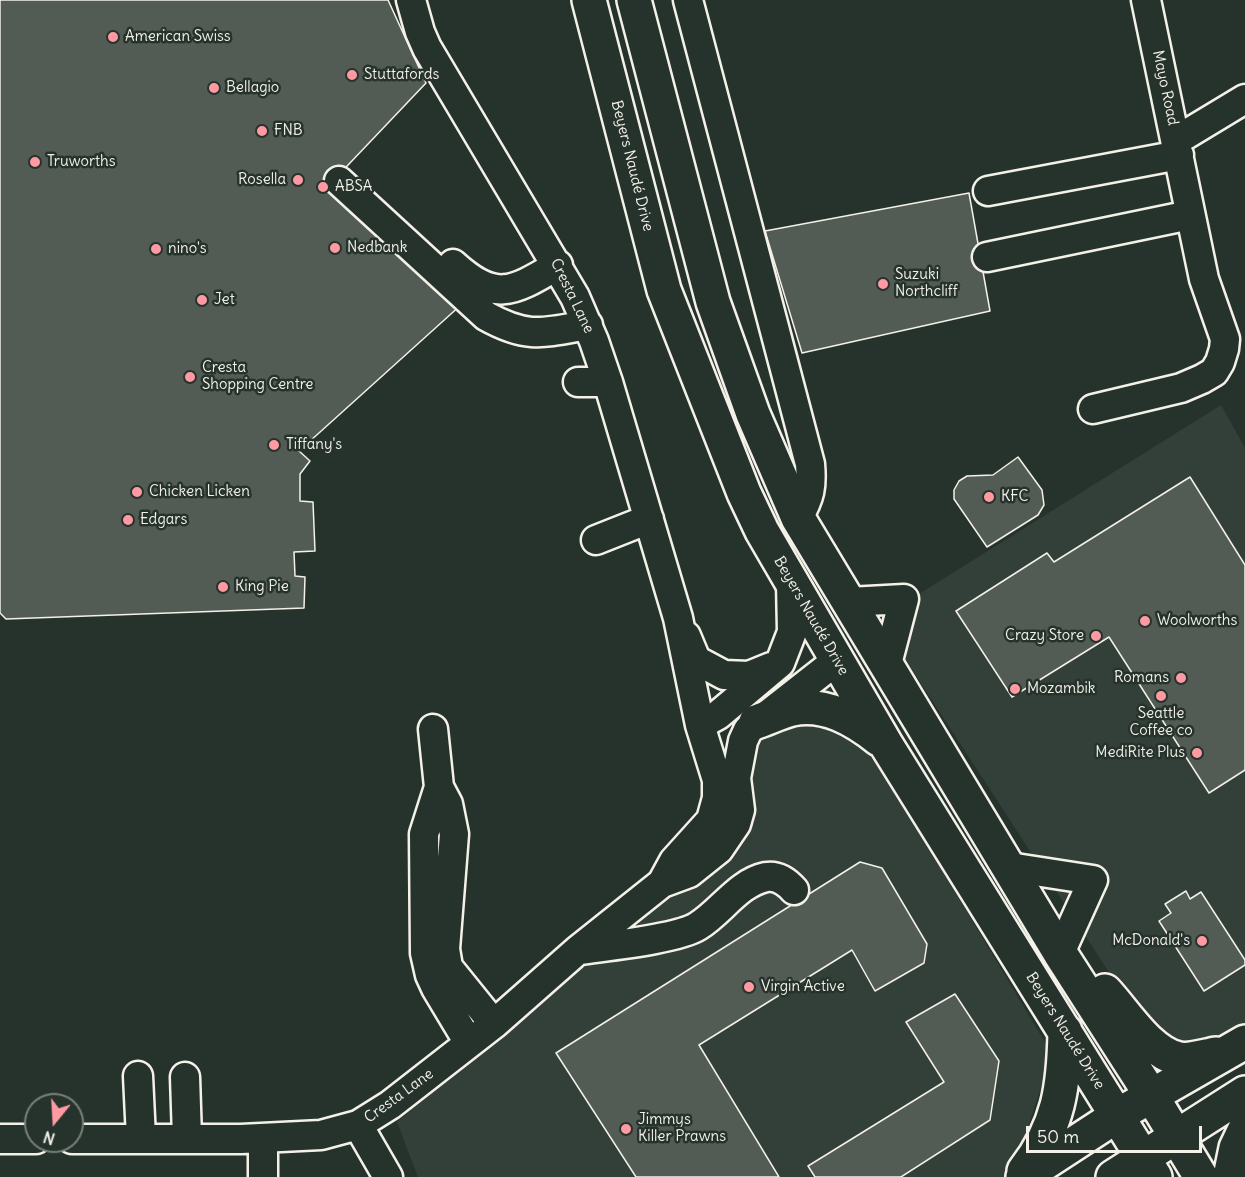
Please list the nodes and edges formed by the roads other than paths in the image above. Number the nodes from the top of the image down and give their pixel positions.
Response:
1 (411, 0) edge
2 (589, 0) edge
3 (634, 0) edge
4 (688, 0) edge
5 (1146, 0) edge
6 (1245, 99) edge
7 (1180, 158) junction
8 (988, 191) dead end
9 (1190, 215) junction
10 (987, 257) dead end
11 (558, 265) junction
12 (588, 325) junction
13 (578, 382) dead end
14 (608, 382) junction
15 (1093, 409) dead end
16 (798, 518) junction
17 (649, 519) junction
18 (596, 540) dead end
19 (791, 581) junction
20 (849, 602) junction
21 (678, 618) junction
22 (696, 660) junction
23 (836, 661) junction
24 (780, 663) junction
25 (887, 664) junction
26 (709, 720) junction
27 (756, 722) junction
28 (433, 729) dead end
29 (887, 746) junction
30 (736, 778) junction
31 (435, 800) junction
32 (1009, 867) junction
33 (654, 890) junction
34 (794, 890) dead end
35 (698, 927) junction
36 (578, 950) junction
37 (1063, 958) junction
38 (494, 1023) junction
39 (1065, 1031) junction
40 (469, 1043) junction
41 (1237, 1047) edge
42 (138, 1076) dead end
43 (185, 1077) dead end
44 (1245, 1093) edge
45 (1151, 1095) junction
46 (1118, 1115) junction
47 (358, 1125) junction
48 (1245, 1129) edge
49 (1176, 1137) junction
50 (141, 1138) junction
51 (187, 1138) junction
52 (263, 1138) junction
53 (0, 1139) edge
54 (24, 1139) edge
55 (84, 1139) edge
56 (1149, 1168) edge
57 (263, 1177) edge
58 (388, 1177) edge
59 (1021, 1177) edge
60 (1113, 1177) edge
61 (1201, 1177) edge
62 (1230, 1177) edge

1 - 11 street, Cresta Lane
2 - 19 main road, Beyers Naudé Drive
3 - 16 main road
4 - 16 street
5 - 7 street, Mayo Road
6 - 7 street
7 - 8 street
7 - 9 street, Mayo Road
9 - 10 street
9 - 15 street, Mayo Road
11 - 12 street, Cresta Lane
11 - 12 street
12 - 14 street, Cresta Lane
13 - 14 street
14 - 17 street, Cresta Lane
16 - 20 main road
16 - 23 main road
17 - 18 street
17 - 21 street, Cresta Lane
19 - 23 main road, Beyers Naudé Drive
19 - 24 street
20 - 25 main road
20 - 25 street
21 - 22 street, Cresta Lane
21 - 26 street, Cresta Lane
22 - 24 street
22 - 26 street, Cresta Lane
23 - 27 street, Cresta Lane
23 - 29 main road, Beyers Naudé Drive
24 - 26 street
25 - 32 main road
26 - 30 street, Cresta Lane
26 - 33 street, Cresta Lane
27 - 29 main road
27 - 30 street, Cresta Lane
28 - 31 street
29 - 39 main road, Beyers Naudé Drive
30 - 33 street, Cresta Lane
31 - 38 street
31 - 40 street
32 - 37 main road
32 - 37 street
33 - 35 street
33 - 36 street, Cresta Lane
34 - 35 street
35 - 36 street
36 - 38 street, Cresta Lane
37 - 41 main road
37 - 45 main road
38 - 40 street, Cresta Lane
39 - 46 main road, Beyers Naudé Drive
39 - 59 main road
40 - 47 street, Cresta Lane
41 - 45 main road
42 - 50 street
43 - 51 street
44 - 49 main road
45 - 46 main road
45 - 49 main road
46 - 56 main road, Beyers Naudé Drive
46 - 59 main road
47 - 52 street, Cresta Lane
47 - 58 street
48 - 62 main road
49 - 56 main road
49 - 61 main road
50 - 51 street, Cresta Lane
50 - 55 street, Cresta Lane
51 - 52 street, Cresta Lane
52 - 57 street
53 - 54 street
56 - 60 main road

